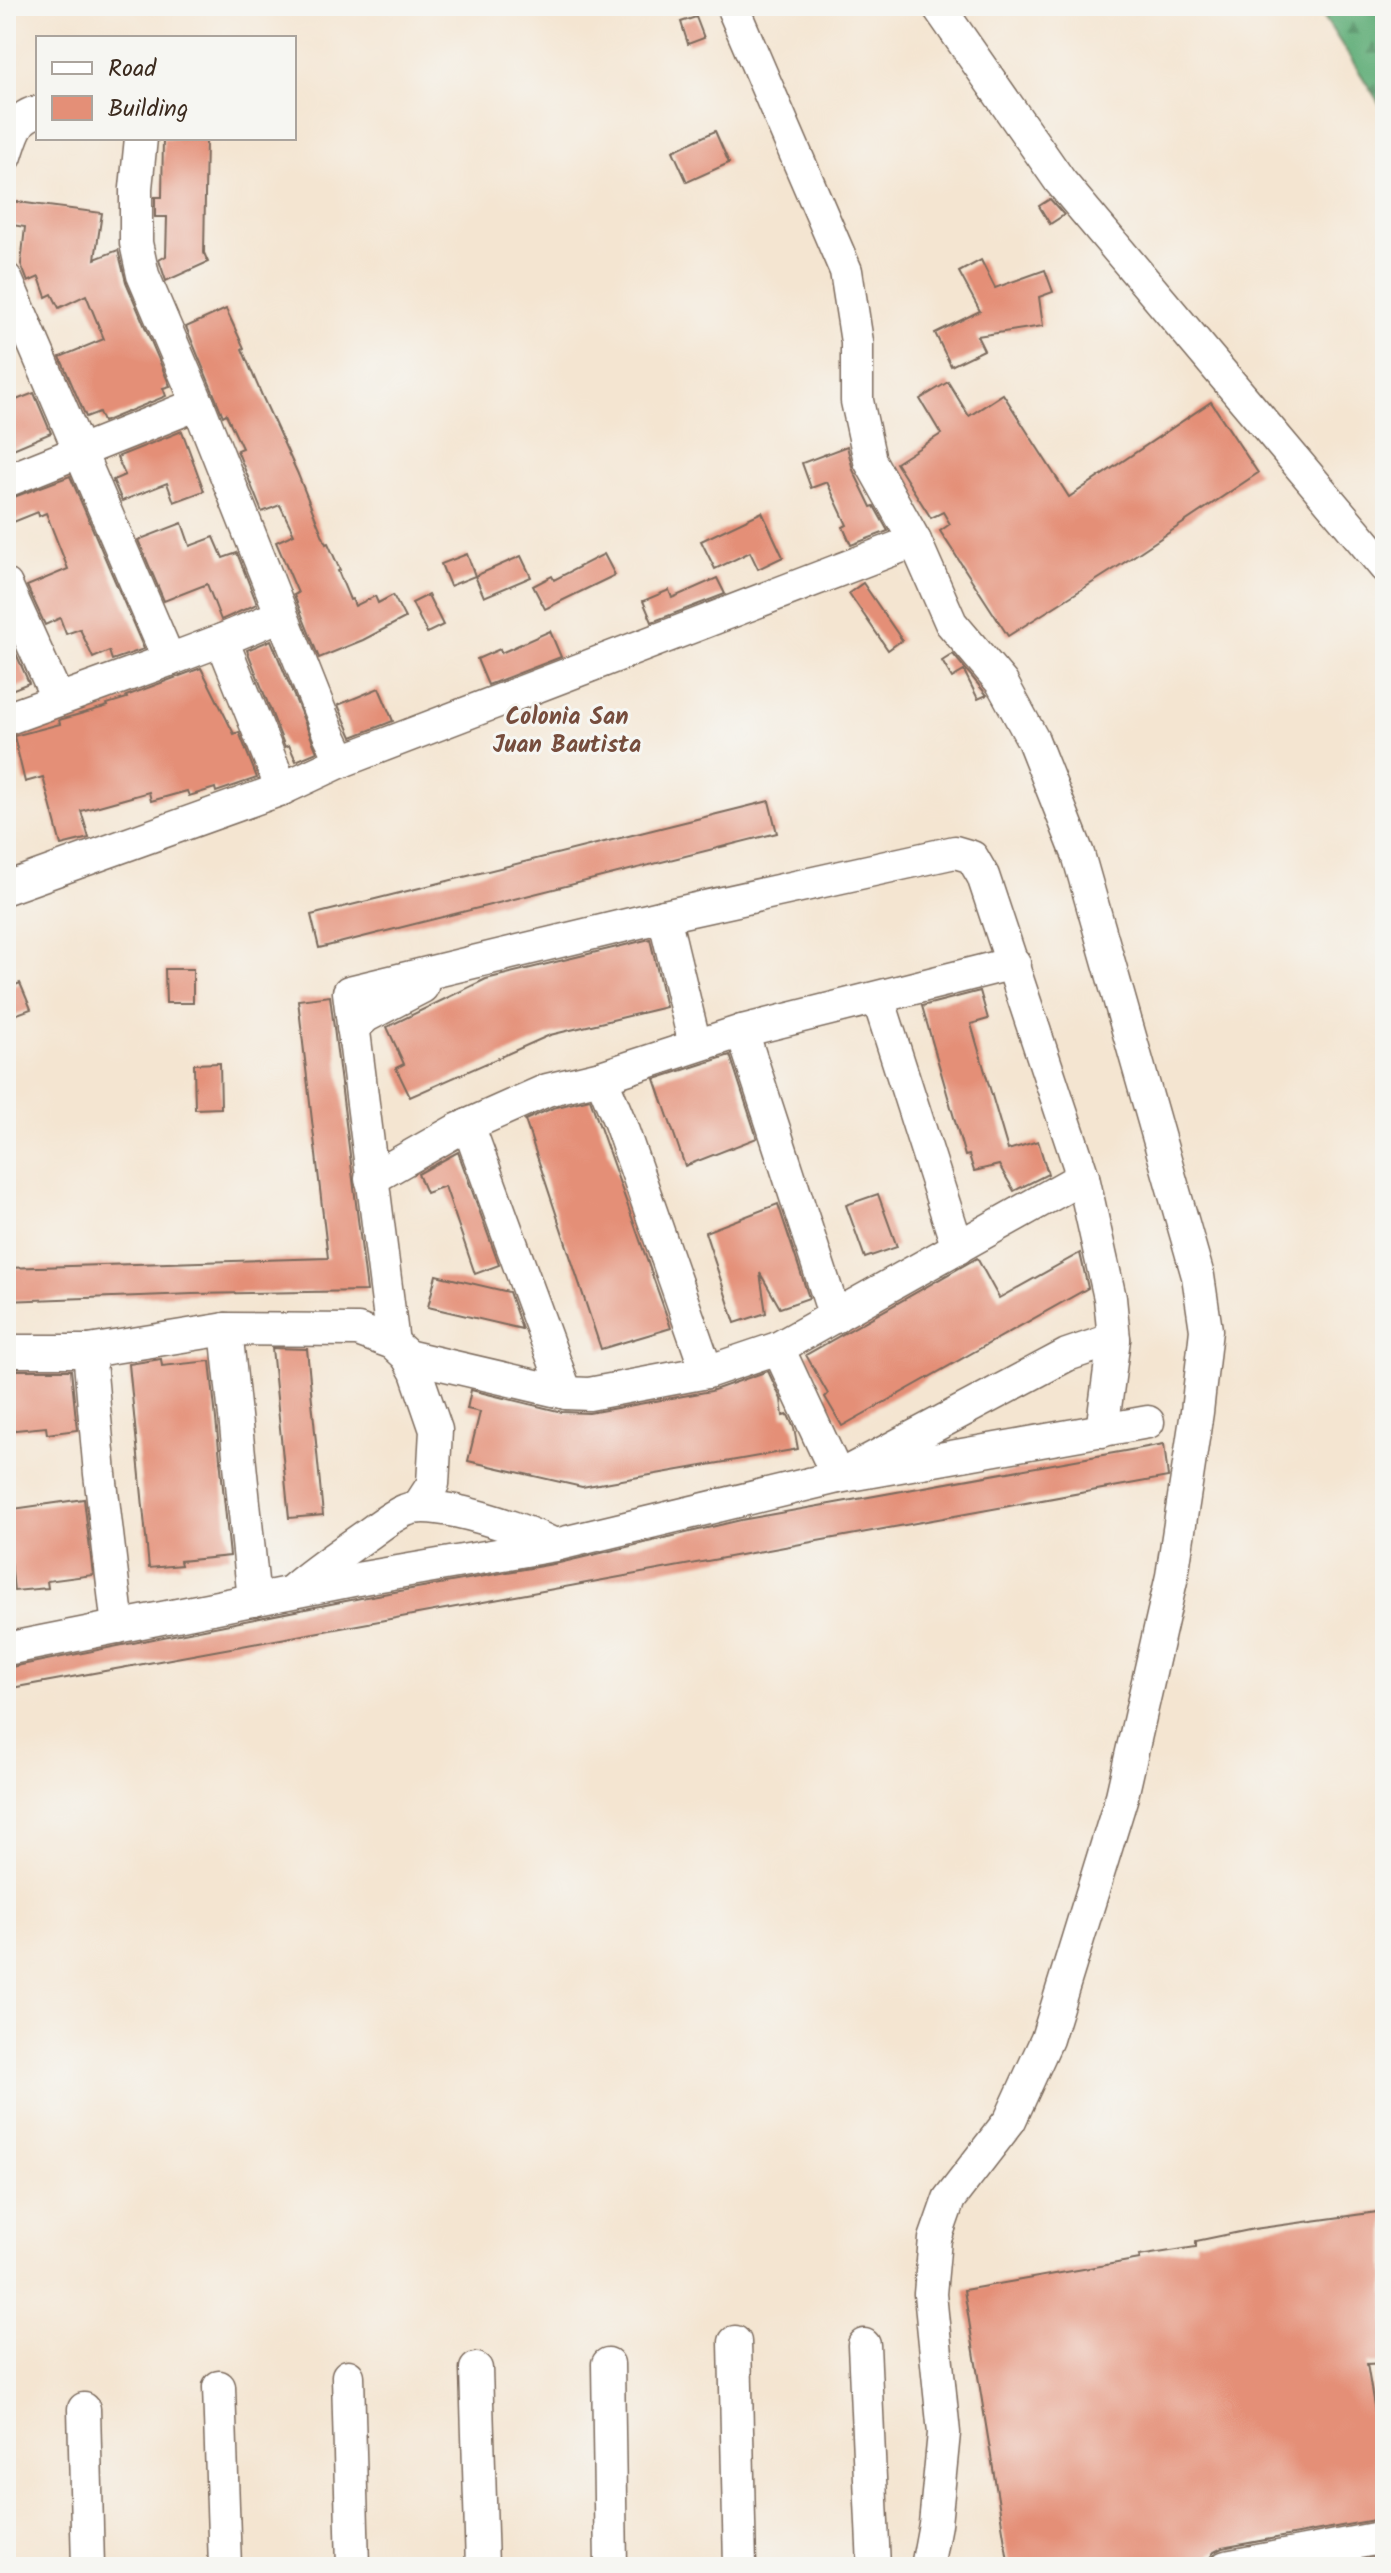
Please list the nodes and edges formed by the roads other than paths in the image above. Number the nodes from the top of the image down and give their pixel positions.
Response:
1 (732, 6) edge
2 (938, 6) edge
3 (36, 112) edge
4 (141, 140) edge
5 (6, 156) edge
6 (6, 279) edge
7 (198, 404) junction
8 (82, 452) junction
9 (6, 481) edge
10 (915, 541) junction
11 (1385, 567) edge
12 (6, 585) edge
13 (281, 615) junction
14 (222, 640) junction
15 (169, 660) junction
16 (58, 700) junction
17 (6, 719) edge
18 (342, 761) junction
19 (282, 789) junction
20 (6, 888) edge
21 (664, 916) junction
22 (1014, 963) junction
23 (878, 998) junction
24 (742, 1031) junction
25 (695, 1045) junction
26 (601, 1077) junction
27 (468, 1125) junction
28 (1083, 1177) junction
29 (371, 1179) junction
30 (958, 1248) junction
31 (835, 1317) junction
32 (226, 1329) junction
33 (1114, 1339) junction
34 (778, 1348) junction
35 (400, 1350) junction
36 (6, 1351) edge
37 (89, 1351) junction
38 (707, 1372) junction
39 (566, 1393) junction
40 (1148, 1422) dead end
41 (1102, 1431) junction
42 (838, 1477) junction
43 (418, 1507) junction
44 (555, 1545) junction
45 (288, 1593) junction
46 (254, 1600) junction
47 (118, 1627) junction
48 (6, 1649) edge
49 (735, 2342) dead end
50 (864, 2345) dead end
51 (608, 2364) dead end
52 (476, 2369) dead end
53 (348, 2376) dead end
54 (219, 2387) dead end
55 (84, 2409) dead end
56 (1385, 2537) edge
57 (88, 2567) edge
58 (225, 2567) edge
59 (353, 2567) edge
60 (482, 2567) edge
61 (611, 2567) edge
62 (740, 2567) edge
63 (874, 2567) edge
64 (927, 2567) edge
65 (1226, 2567) edge

1 - 10 street
2 - 11 street
3 - 5 street
4 - 7 street
6 - 8 street
7 - 8 street
7 - 13 street
8 - 9 street
8 - 15 street
10 - 18 street
10 - 64 street
12 - 16 street
13 - 14 street
13 - 18 street
14 - 15 street
14 - 19 street
15 - 16 street
16 - 17 street
18 - 19 street
19 - 20 street
21 - 22 street
21 - 25 street
21 - 29 street
22 - 23 street
22 - 28 street
23 - 24 street
23 - 30 street
24 - 25 street
24 - 31 street
25 - 26 street
26 - 27 street
26 - 38 street
27 - 29 street
27 - 39 street
28 - 30 street
28 - 33 street
29 - 35 street
30 - 31 street
31 - 34 street
32 - 35 street
32 - 37 street
32 - 46 street
33 - 41 street
33 - 42 street
34 - 38 street
34 - 42 street
35 - 39 street
35 - 43 street
36 - 37 street
37 - 47 street
38 - 39 street
40 - 41 street
41 - 42 street
42 - 44 street
43 - 44 street
43 - 45 street
44 - 45 street
45 - 46 street
46 - 47 street
47 - 48 street
49 - 62 street
50 - 63 street
51 - 61 street
52 - 60 street
53 - 59 street
54 - 58 street
55 - 57 street
56 - 65 street

